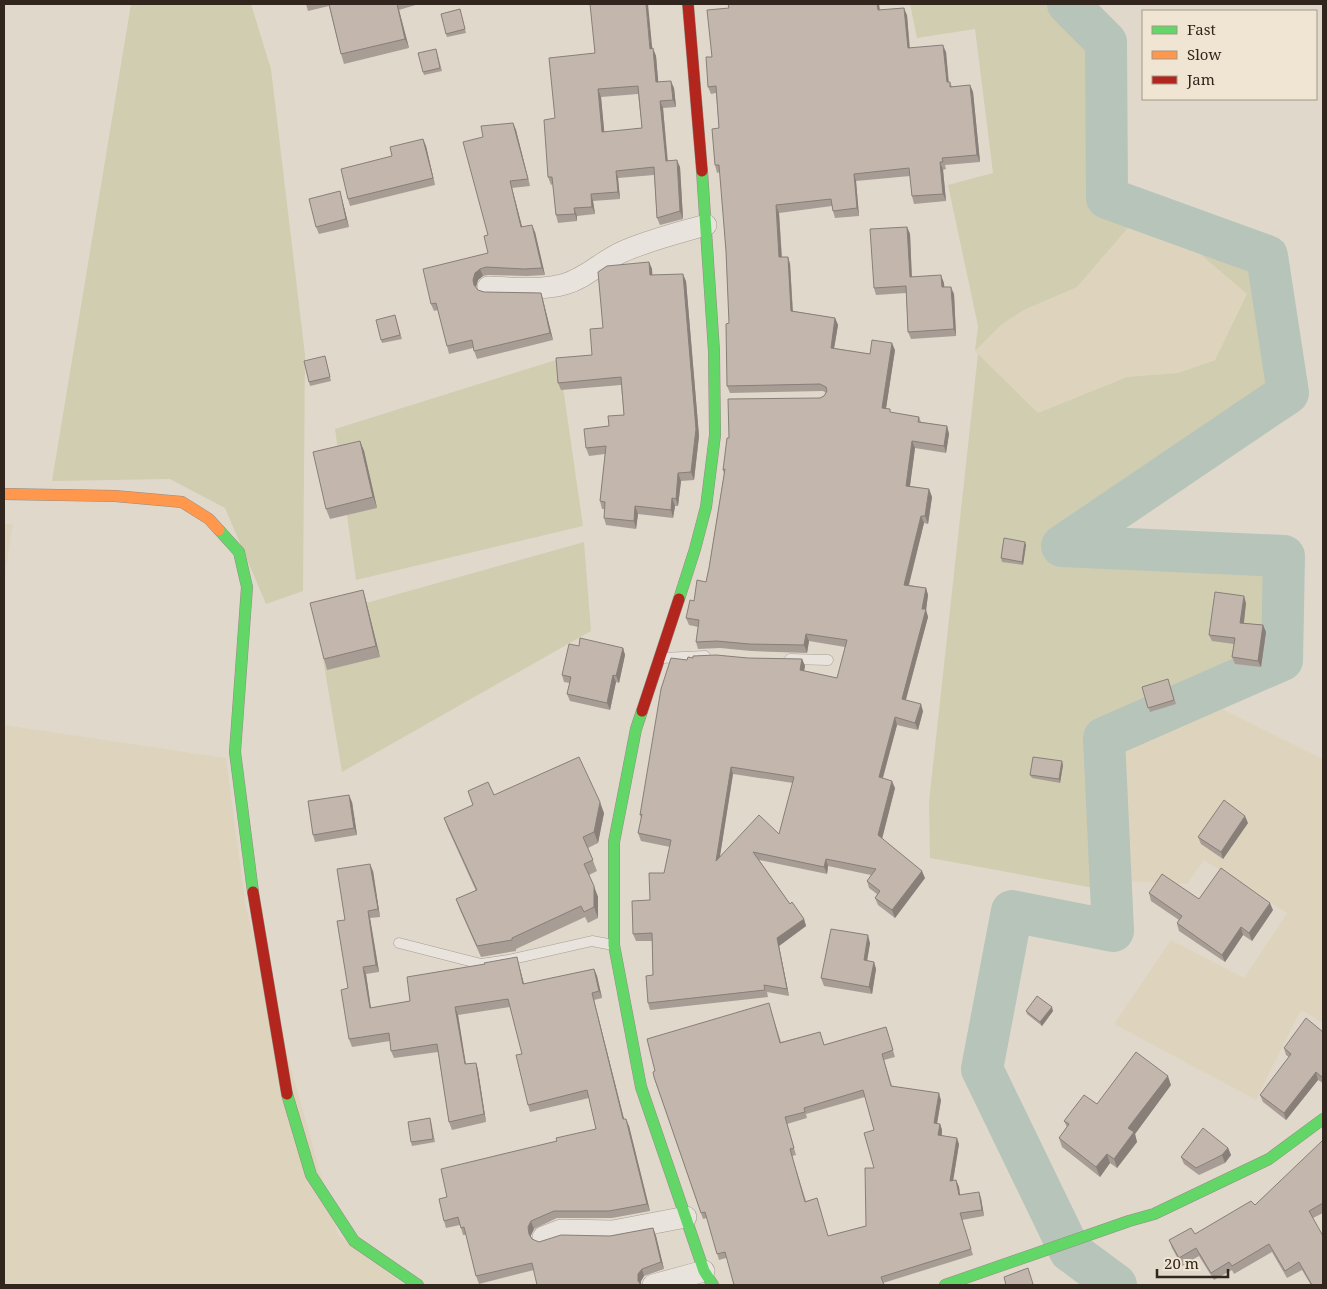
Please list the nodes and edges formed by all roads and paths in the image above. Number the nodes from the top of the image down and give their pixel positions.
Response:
1 (688, 4) edge
2 (706, 225) junction
3 (488, 287) dead end
4 (4, 494) edge
5 (719, 655) edge
6 (659, 658) junction
7 (780, 659) edge
8 (828, 660) dead end
9 (400, 943) dead end
10 (614, 945) junction
11 (1323, 1119) edge
12 (686, 1217) junction
13 (543, 1237) dead end
14 (708, 1278) edge
15 (418, 1285) edge
16 (653, 1285) edge
17 (945, 1285) edge

1 - 2 street
2 - 3 street
2 - 6 street
4 - 15 street
5 - 6 lane
6 - 10 street
7 - 8 lane
9 - 10 lane
10 - 12 street
11 - 17 street
12 - 13 street
12 - 14 street
14 - 16 street

